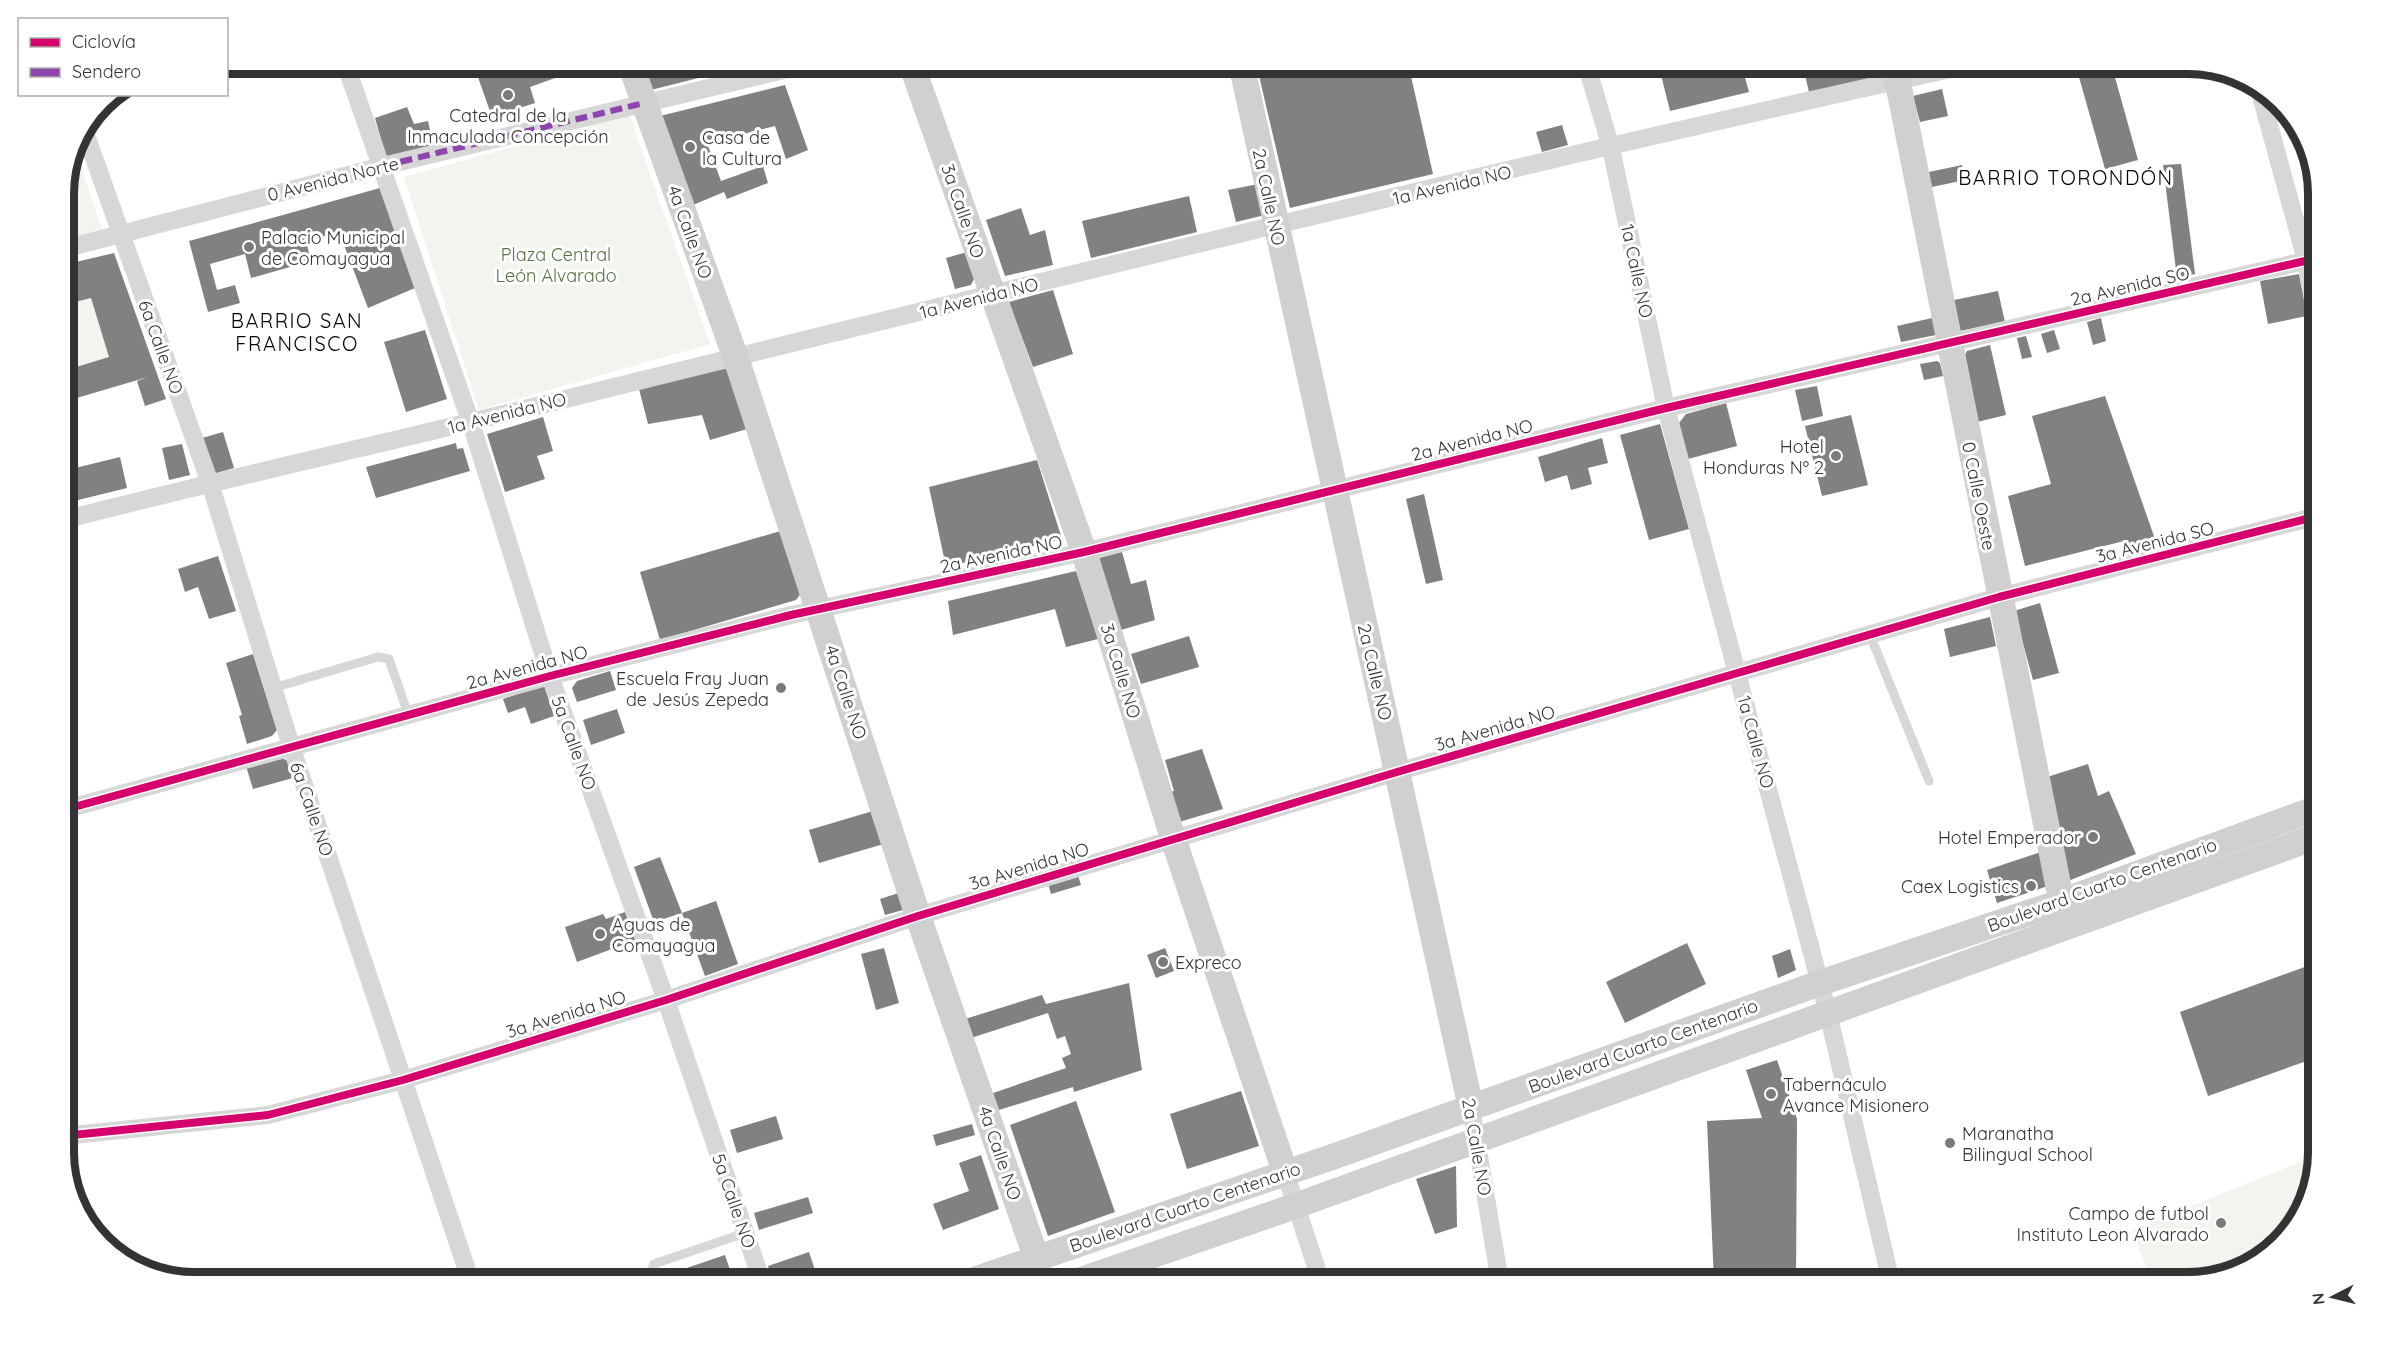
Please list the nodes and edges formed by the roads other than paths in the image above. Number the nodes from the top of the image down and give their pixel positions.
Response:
1 (349, 74) edge
2 (634, 74) edge
3 (767, 74) edge
4 (915, 74) edge
5 (1243, 74) edge
6 (1589, 74) edge
7 (1888, 74) edge
8 (1895, 74) edge
9 (2262, 100) edge
10 (644, 103) junction
11 (87, 138) edge
12 (1611, 148) junction
13 (383, 166) junction
14 (1275, 226) junction
15 (120, 233) junction
16 (2307, 243) edge
17 (74, 246) edge
18 (2307, 260) edge
19 (992, 295) junction
20 (1948, 344) junction
21 (735, 357) junction
22 (1666, 408) junction
23 (471, 423) junction
24 (210, 483) junction
25 (1334, 489) junction
26 (74, 517) edge
27 (2307, 519) edge
28 (1084, 552) junction
29 (1999, 597) junction
30 (819, 608) junction
31 (1870, 635) junction
32 (1738, 673) junction
33 (550, 676) junction
34 (273, 688) junction
35 (408, 714) junction
36 (291, 746) junction
37 (1397, 772) junction
38 (1929, 781) dead end
39 (74, 807) edge
40 (2308, 812) edge
41 (1173, 838) junction
42 (2308, 840) edge
43 (2061, 902) junction
44 (918, 916) junction
45 (2067, 928) junction
46 (1820, 983) junction
47 (666, 1000) junction
48 (1828, 1013) junction
49 (403, 1080) junction
50 (1471, 1108) junction
51 (74, 1135) edge
52 (1478, 1139) junction
53 (1285, 1172) junction
54 (1294, 1206) junction
55 (745, 1233) junction
56 (1036, 1257) junction
57 (468, 1272) edge
58 (653, 1272) edge
59 (759, 1272) edge
60 (995, 1272) edge
61 (1041, 1272) edge
62 (1104, 1272) edge
63 (1317, 1272) edge
64 (1498, 1272) edge
65 (1889, 1272) edge

1 - 13 street, 5a Calle NO
2 - 10 street, 4a Calle NO
3 - 10 street, 0 Avenida Norte
4 - 19 street, 3a Calle NO
5 - 14 street, 2a Calle NO
6 - 12 street, 1a Calle NO
7 - 12 street, 1a Avenida NO
8 - 20 street, 0 Calle Oeste
9 - 16 street
10 - 13 street, 0 Avenida Norte
10 - 21 street, 4a Calle NO
11 - 15 street, 6a Calle NO
12 - 14 street, 1a Avenida NO
12 - 22 street, 1a Calle NO
13 - 15 street, 0 Avenida Norte
13 - 23 street, 5a Calle NO
14 - 19 street, 1a Avenida NO
14 - 25 street, 2a Calle NO
15 - 17 street, 0 Avenida Norte
15 - 24 street, 6a Calle NO
18 - 20 street, 2a Avenida SO
19 - 21 street, 1a Avenida NO
19 - 28 street, 3a Calle NO
20 - 22 street, 2a Avenida NO
20 - 29 street, 0 Calle Oeste
21 - 23 street, 1a Avenida NO
21 - 30 street, 4a Calle NO
22 - 25 street, 2a Avenida NO
22 - 32 street, 1a Calle NO
23 - 24 street, 1a Avenida NO
23 - 33 street, 5a Calle NO
24 - 26 street, 1a Avenida NO
24 - 34 street, 6a Calle NO
25 - 28 street, 2a Avenida NO
25 - 37 street, 2a Calle NO
27 - 29 street, 3a Avenida SO
28 - 30 street, 2a Avenida NO
28 - 41 street, 3a Calle NO
29 - 31 street, 3a Avenida NO
29 - 43 street, 0 Calle Oeste
30 - 33 street, 2a Avenida NO
30 - 44 street, 4a Calle NO
31 - 32 street, 3a Avenida NO
31 - 38 lane
32 - 37 street, 3a Avenida NO
32 - 46 street, 1a Calle NO
33 - 35 street, 2a Avenida NO
33 - 47 street, 5a Calle NO
34 - 35 lane
34 - 36 street, 6a Calle NO
35 - 36 street, 2a Avenida NO
36 - 39 street, 2a Avenida NO
36 - 49 street, 6a Calle NO
37 - 41 street, 3a Avenida NO
37 - 50 street, 2a Calle NO
40 - 43 street, Boulevard Cuarto Centenario
41 - 44 street, 3a Avenida NO
41 - 53 street, 3a Calle NO
42 - 45 street, Boulevard Cuarto Centenario
43 - 45 street, 0 Calle Oeste
43 - 46 street, Boulevard Cuarto Centenario
44 - 47 street, 3a Avenida NO
44 - 56 street, 4a Calle NO
45 - 48 street, Boulevard Cuarto Centenario
46 - 48 street, 1a Calle NO
46 - 50 street, Boulevard Cuarto Centenario
47 - 49 street, 3a Avenida NO
47 - 55 street, 5a Calle NO
48 - 52 street, Boulevard Cuarto Centenario
48 - 65 street, 1a Calle NO
49 - 51 street, 3a Avenida NO
49 - 57 street, 6a Calle NO
50 - 52 street, 2a Calle NO
50 - 53 street, Boulevard Cuarto Centenario
52 - 54 street, Boulevard Cuarto Centenario
52 - 64 street, 2a Calle NO
53 - 54 street, 3a Calle NO
53 - 56 street, Boulevard Cuarto Centenario
54 - 62 street, Boulevard Cuarto Centenario
54 - 63 street, 3a Calle NO
55 - 58 lane
55 - 59 street, 5a Calle NO
56 - 60 street, Boulevard Cuarto Centenario
56 - 61 street, 4a Calle NO

